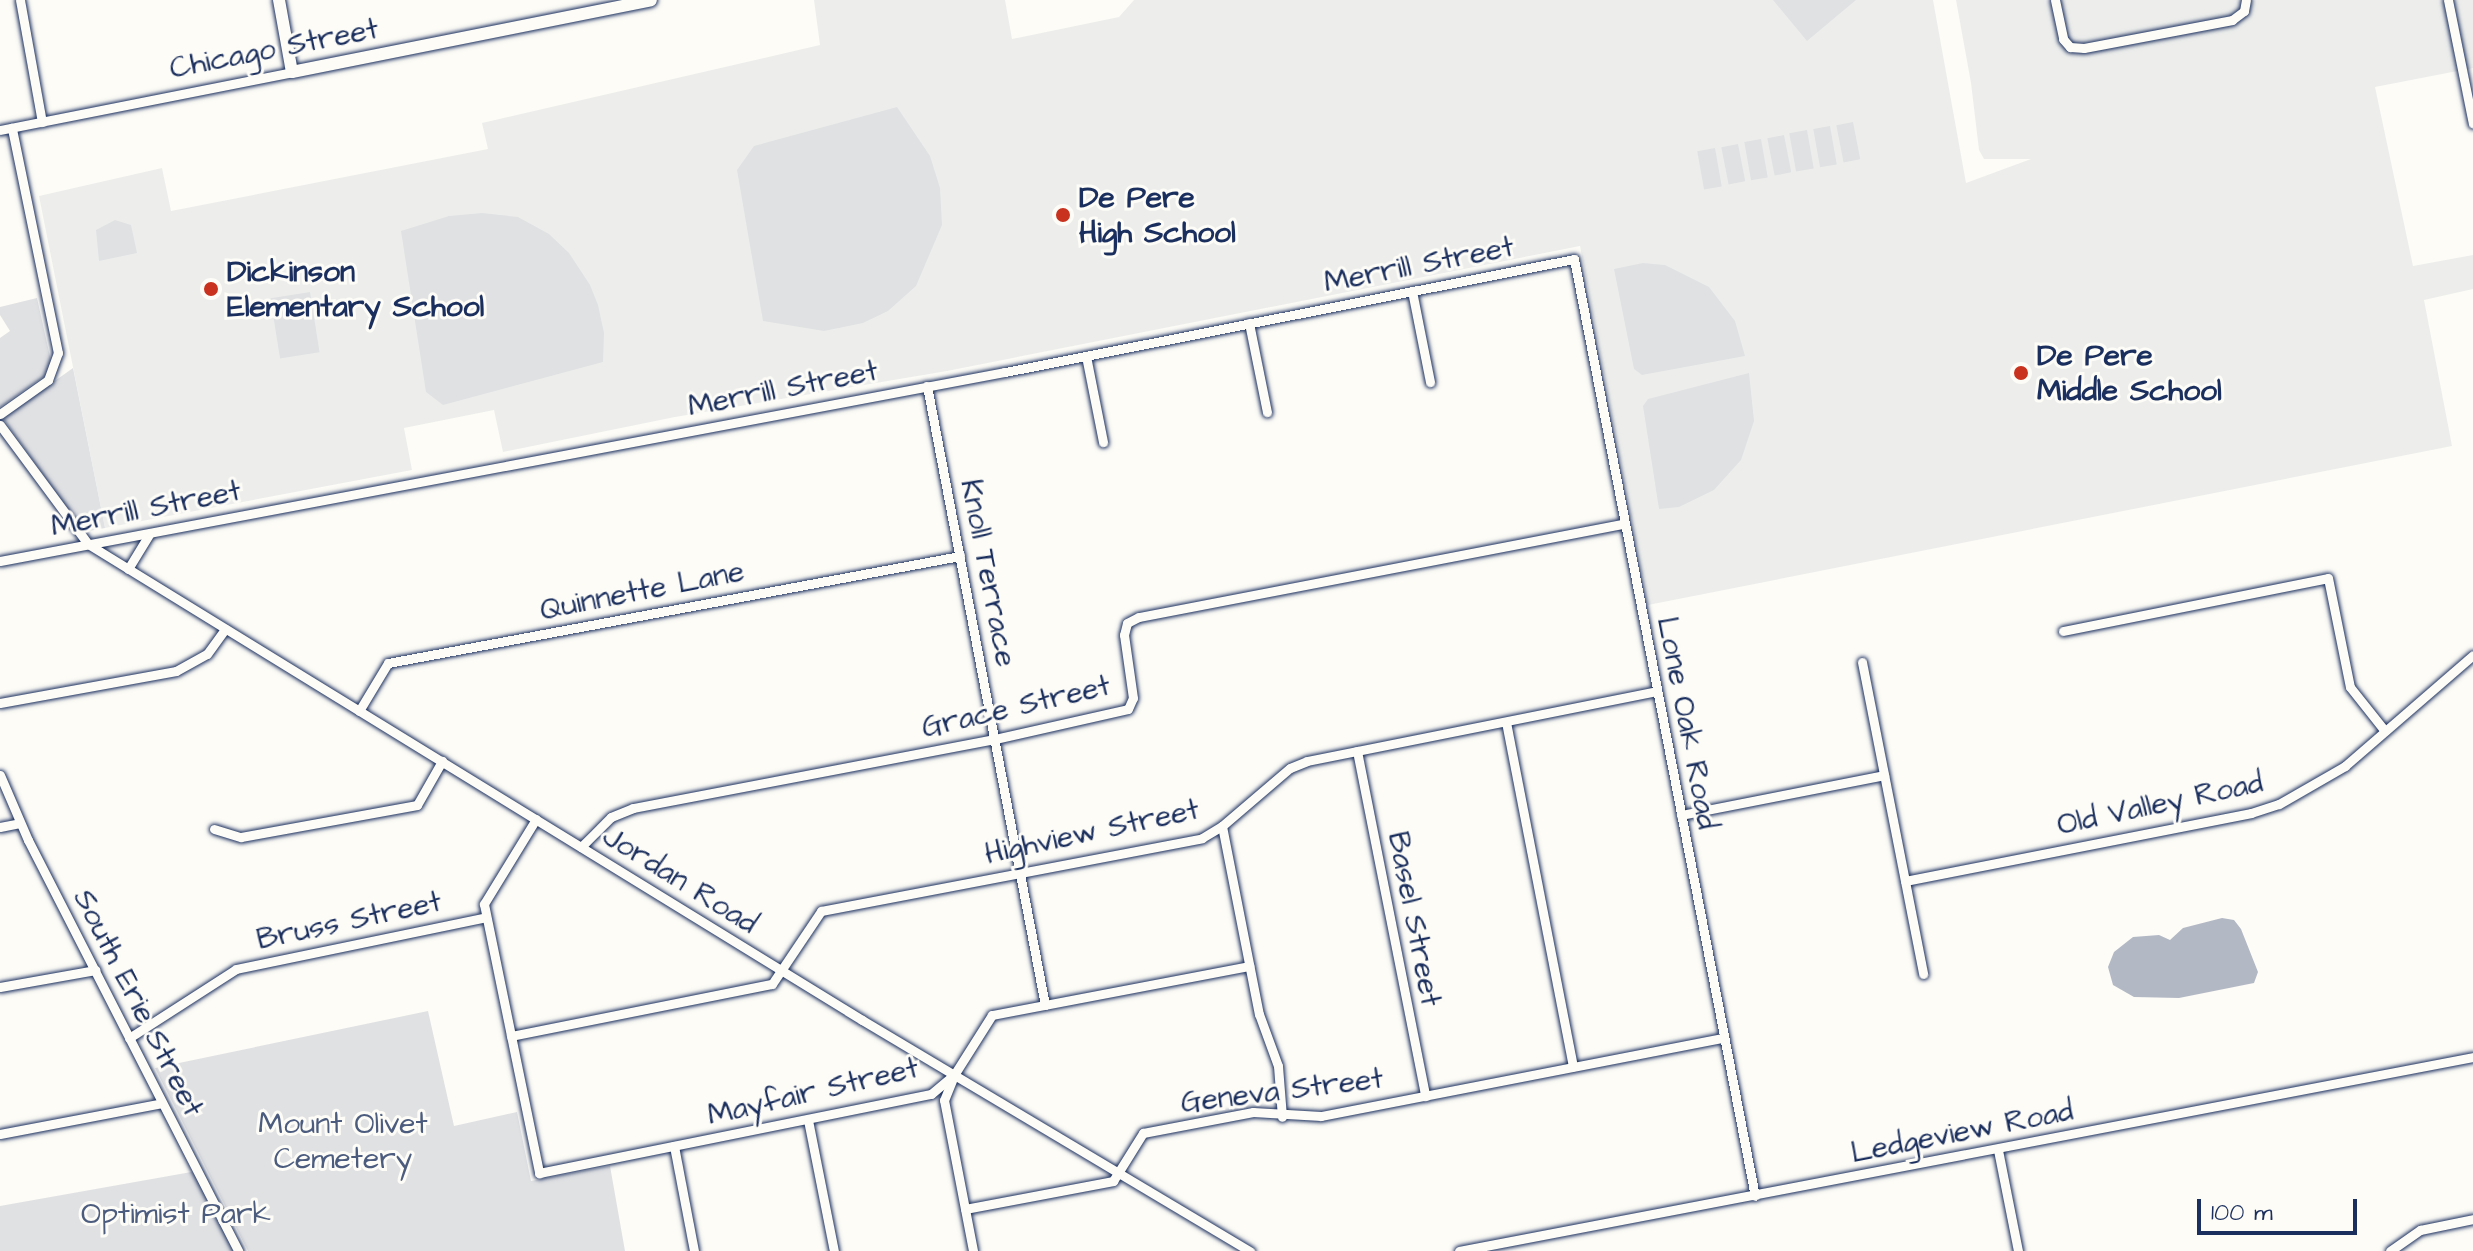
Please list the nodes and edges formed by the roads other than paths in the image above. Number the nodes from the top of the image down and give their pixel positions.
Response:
1 (20, 0) edge
2 (279, 0) edge
3 (651, 0) edge
4 (2055, 0) edge
5 (2246, 0) edge
6 (2448, 0) edge
7 (292, 72) junction
8 (42, 122) junction
9 (2473, 124) edge
10 (12, 128) junction
11 (0, 130) edge
12 (1574, 259) joint
13 (1412, 291) junction
14 (1249, 323) junction
15 (1086, 356) junction
16 (1430, 382) dead end
17 (927, 386) junction
18 (1267, 412) dead end
19 (0, 414) edge
20 (0, 425) edge
21 (1103, 442) dead end
22 (1624, 524) junction
23 (150, 533) junction
24 (88, 544) junction
25 (960, 556) junction
26 (0, 561) edge
27 (128, 569) junction
28 (225, 629) junction
29 (2063, 631) dead end
30 (2473, 655) edge
31 (1862, 662) dead end
32 (1657, 691) junction
33 (0, 703) edge
34 (359, 711) junction
35 (1506, 722) junction
36 (2385, 731) junction
37 (995, 739) junction
38 (1357, 751) junction
39 (442, 761) junction
40 (0, 775) edge
41 (1884, 775) junction
42 (1681, 815) junction
43 (536, 819) junction
44 (20, 823) junction
45 (1222, 826) junction
46 (0, 827) edge
47 (214, 829) dead end
48 (581, 847) junction
49 (1020, 873) junction
50 (1905, 881) junction
51 (486, 917) junction
52 (1249, 966) junction
53 (95, 970) junction
54 (783, 972) junction
55 (1923, 974) dead end
56 (0, 987) edge
57 (1045, 1005) junction
58 (511, 1036) junction
59 (129, 1038) junction
60 (1724, 1038) junction
61 (2473, 1057) edge
62 (1573, 1067) junction
63 (954, 1075) junction
64 (1425, 1096) junction
65 (162, 1103) junction
66 (1282, 1117) junction
67 (808, 1120) junction
68 (0, 1134) edge
69 (674, 1146) junction
70 (1998, 1150) junction
71 (1120, 1173) junction
72 (1755, 1196) junction
73 (965, 1209) junction
74 (2473, 1219) edge
75 (1245, 1250) edge
76 (238, 1251) edge
77 (694, 1251) edge
78 (834, 1251) edge
79 (973, 1251) edge
80 (1459, 1251) edge
81 (2018, 1251) edge
82 (2390, 1251) edge

1 - 8 street
2 - 7 street
3 - 7 street, Chicago Street
4 - 5 street
6 - 9 street
7 - 8 street, Chicago Street
8 - 10 street, Chicago Street
10 - 11 street, Chicago Street
10 - 19 street
12 - 13 street, Merrill Street
12 - 22 street, Lone Oak Road
13 - 14 street, Merrill Street
13 - 16 street
14 - 15 street, Merrill Street
14 - 18 street
15 - 17 street, Merrill Street
15 - 21 street
17 - 23 street, Merrill Street
17 - 25 street, Knoll Terrace
20 - 24 street
22 - 32 street, Lone Oak Road
22 - 37 street, Grace Street
23 - 24 street, Merrill Street
23 - 27 street
24 - 26 street, Merrill Street
24 - 27 street, Jordan Road
25 - 34 street, Quinnette Lane
25 - 37 street, Knoll Terrace
27 - 28 street, Jordan Road
28 - 33 street
28 - 34 street, Jordan Road
29 - 36 street
30 - 36 street, Old Valley Road
31 - 41 street
32 - 35 street, Highview Street
32 - 42 street, Lone Oak Road
34 - 39 street, Jordan Road
35 - 38 street, Highview Street
35 - 62 street
36 - 50 street, Old Valley Road
37 - 48 street, Grace Street
37 - 49 street, Knoll Terrace
38 - 45 street, Highview Street
38 - 64 street, Basel Street
39 - 43 street, Jordan Road
39 - 47 street
40 - 44 street, South Erie Street
41 - 42 street
41 - 50 street
42 - 60 street, Lone Oak Road
43 - 48 street, Jordan Road
43 - 51 street, Bruss Street
44 - 46 street
44 - 53 street, South Erie Street
45 - 49 street, Highview Street
45 - 52 street
48 - 54 street, Jordan Road
49 - 54 street, Highview Street
49 - 57 street, Knoll Terrace
50 - 55 street
51 - 58 street
51 - 59 street, Bruss Street
52 - 57 street, Mayfair Street
52 - 66 street
53 - 56 street
53 - 59 street, South Erie Street
54 - 58 street
54 - 63 street, Jordan Road
57 - 63 street, Mayfair Street
58 - 69 street, Mayfair Street
59 - 65 street, South Erie Street
60 - 62 street, Geneva Street
60 - 72 street, Lone Oak Road
61 - 70 street, Ledgeview Road
62 - 64 street, Geneva Street
63 - 67 street, Mayfair Street
63 - 71 street, Jordan Road
63 - 73 street
64 - 66 street, Geneva Street
65 - 68 street
65 - 76 street, South Erie Street
66 - 71 street, Geneva Street
67 - 69 street, Mayfair Street
67 - 78 street
69 - 77 street
70 - 72 street, Ledgeview Road
70 - 81 street
71 - 73 street
71 - 75 street, Jordan Road
72 - 80 street, Ledgeview Road
73 - 79 street
74 - 82 street

